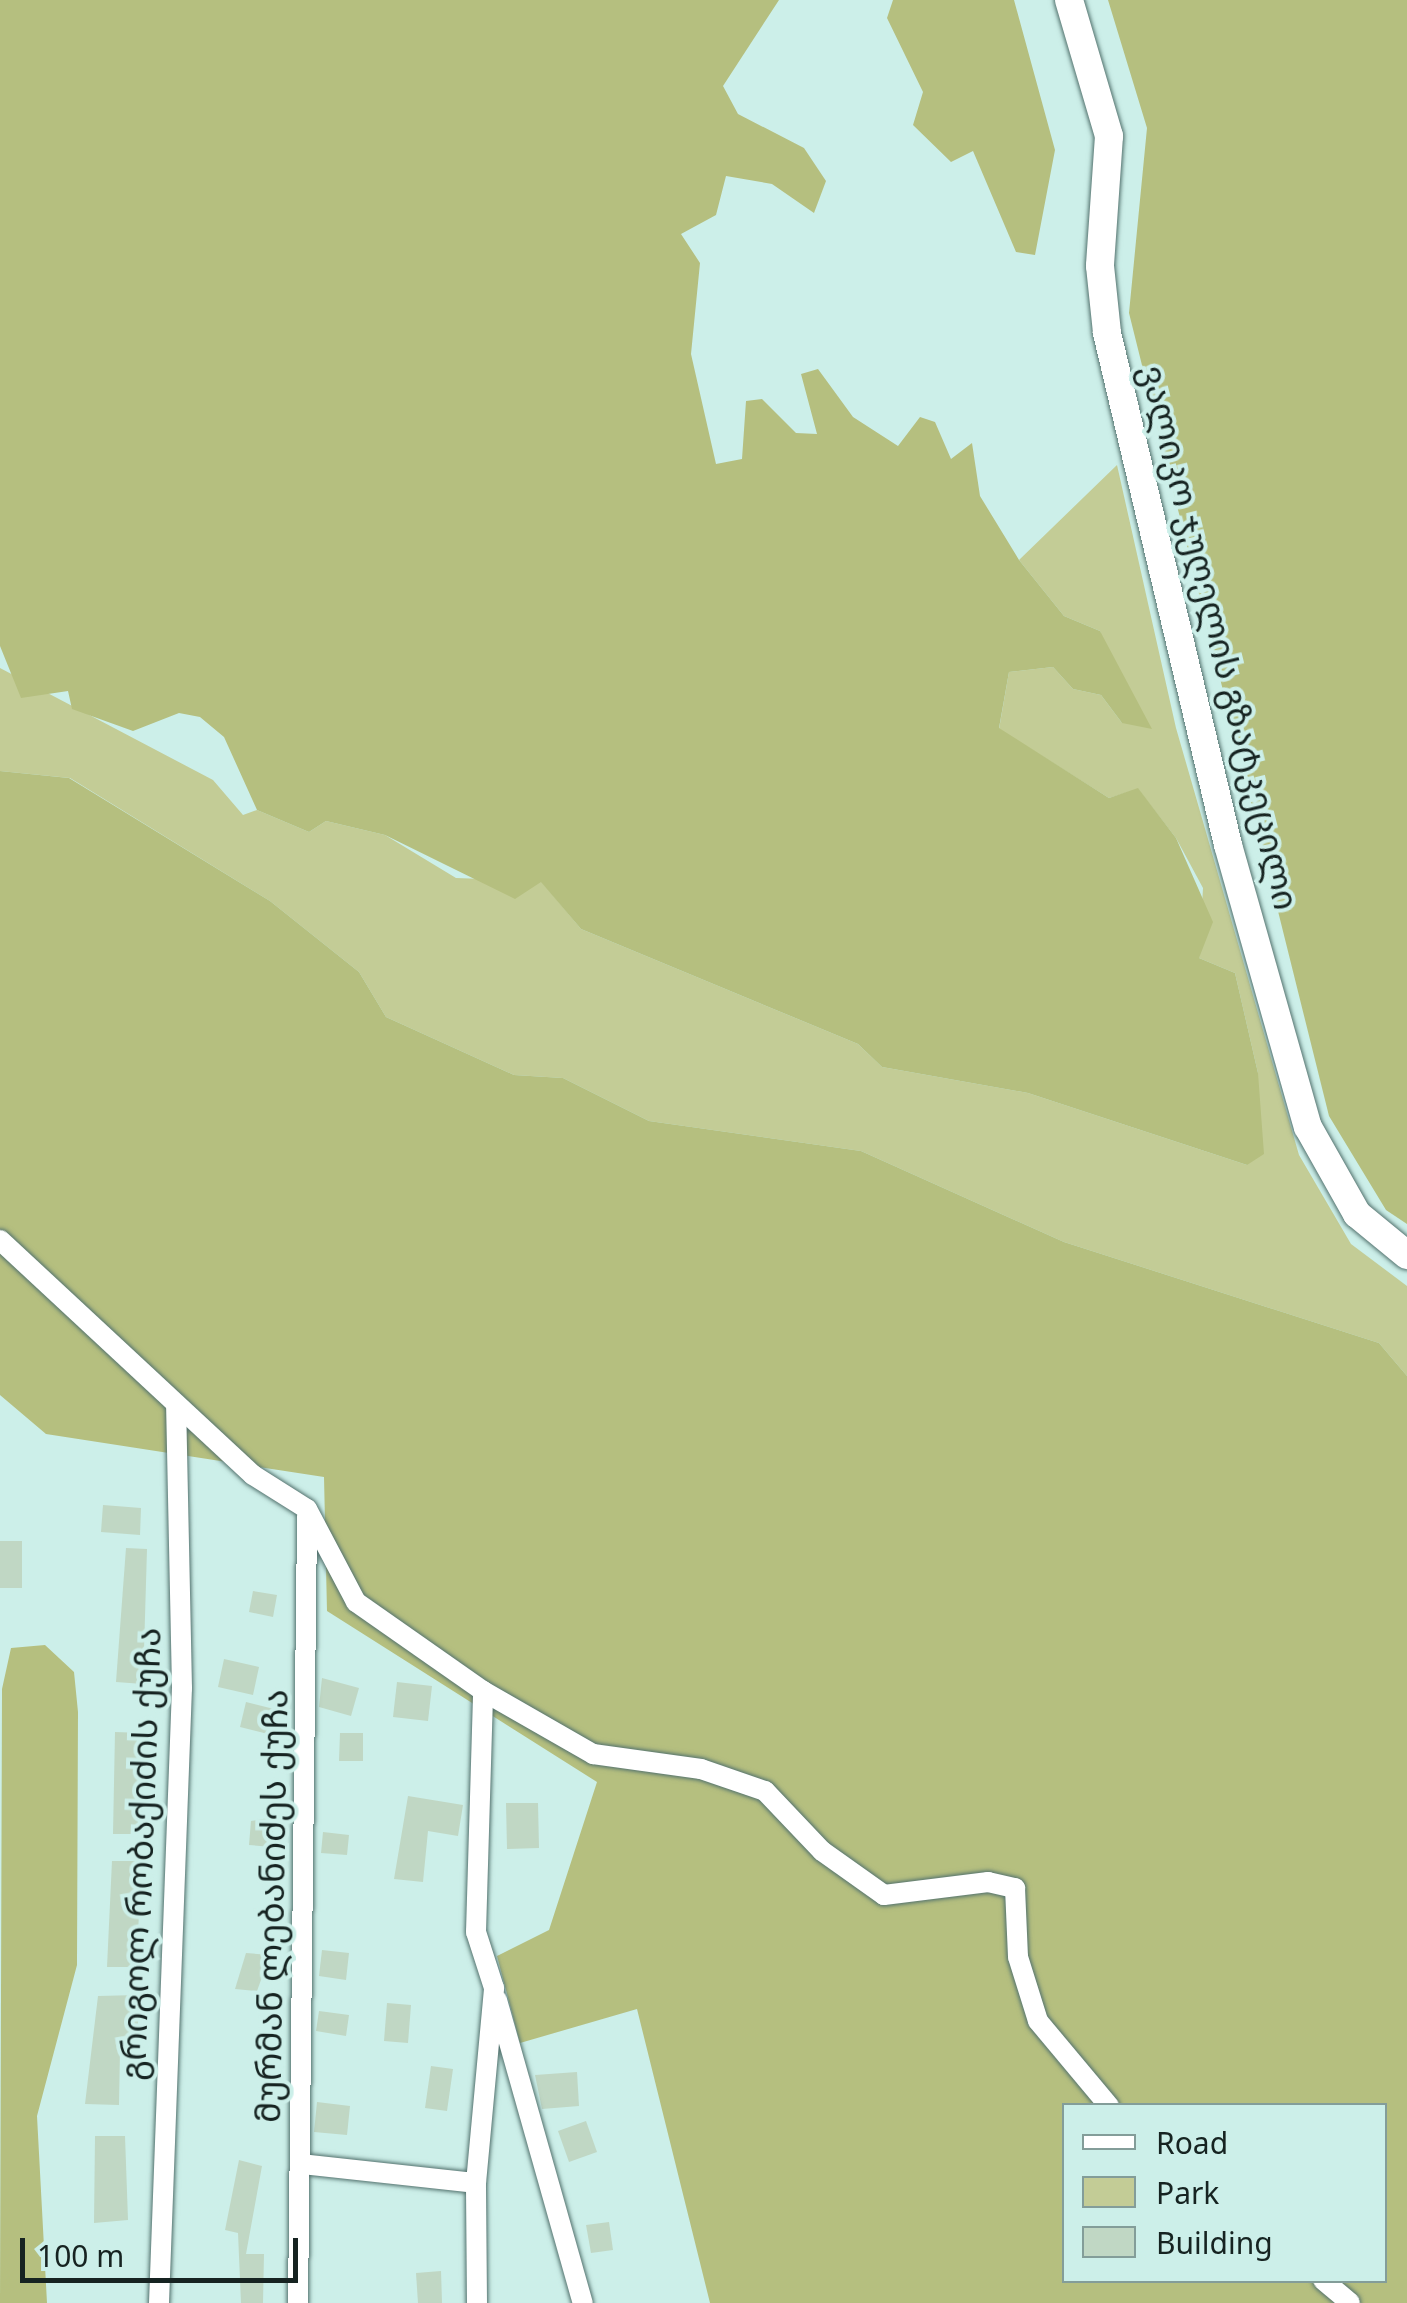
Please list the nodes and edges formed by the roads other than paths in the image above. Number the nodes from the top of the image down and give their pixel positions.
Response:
1 (1069, 0) edge
2 (0, 1240) edge
3 (1407, 1256) edge
4 (176, 1407) junction
5 (307, 1509) junction
6 (483, 1691) junction
7 (494, 1988) junction
8 (1107, 2103) edge
9 (301, 2164) junction
10 (476, 2183) junction
11 (1327, 2283) edge
12 (159, 2303) edge
13 (298, 2303) edge
14 (477, 2303) edge
15 (582, 2303) edge
16 (1350, 2303) edge

1 - 3 main road, ვალიკო ჯუღელის გზატკეცილი
2 - 4 street
4 - 5 street
4 - 12 street, გრიგოლ რობაქიძის ქუჩა
5 - 6 street
5 - 9 street, მურმან ლებანიძეს ქუჩა
6 - 7 street
6 - 8 street
7 - 10 street
7 - 15 street
9 - 10 street
9 - 13 street, მურმან ლებანიძეს ქუჩა
10 - 14 street
11 - 16 street

